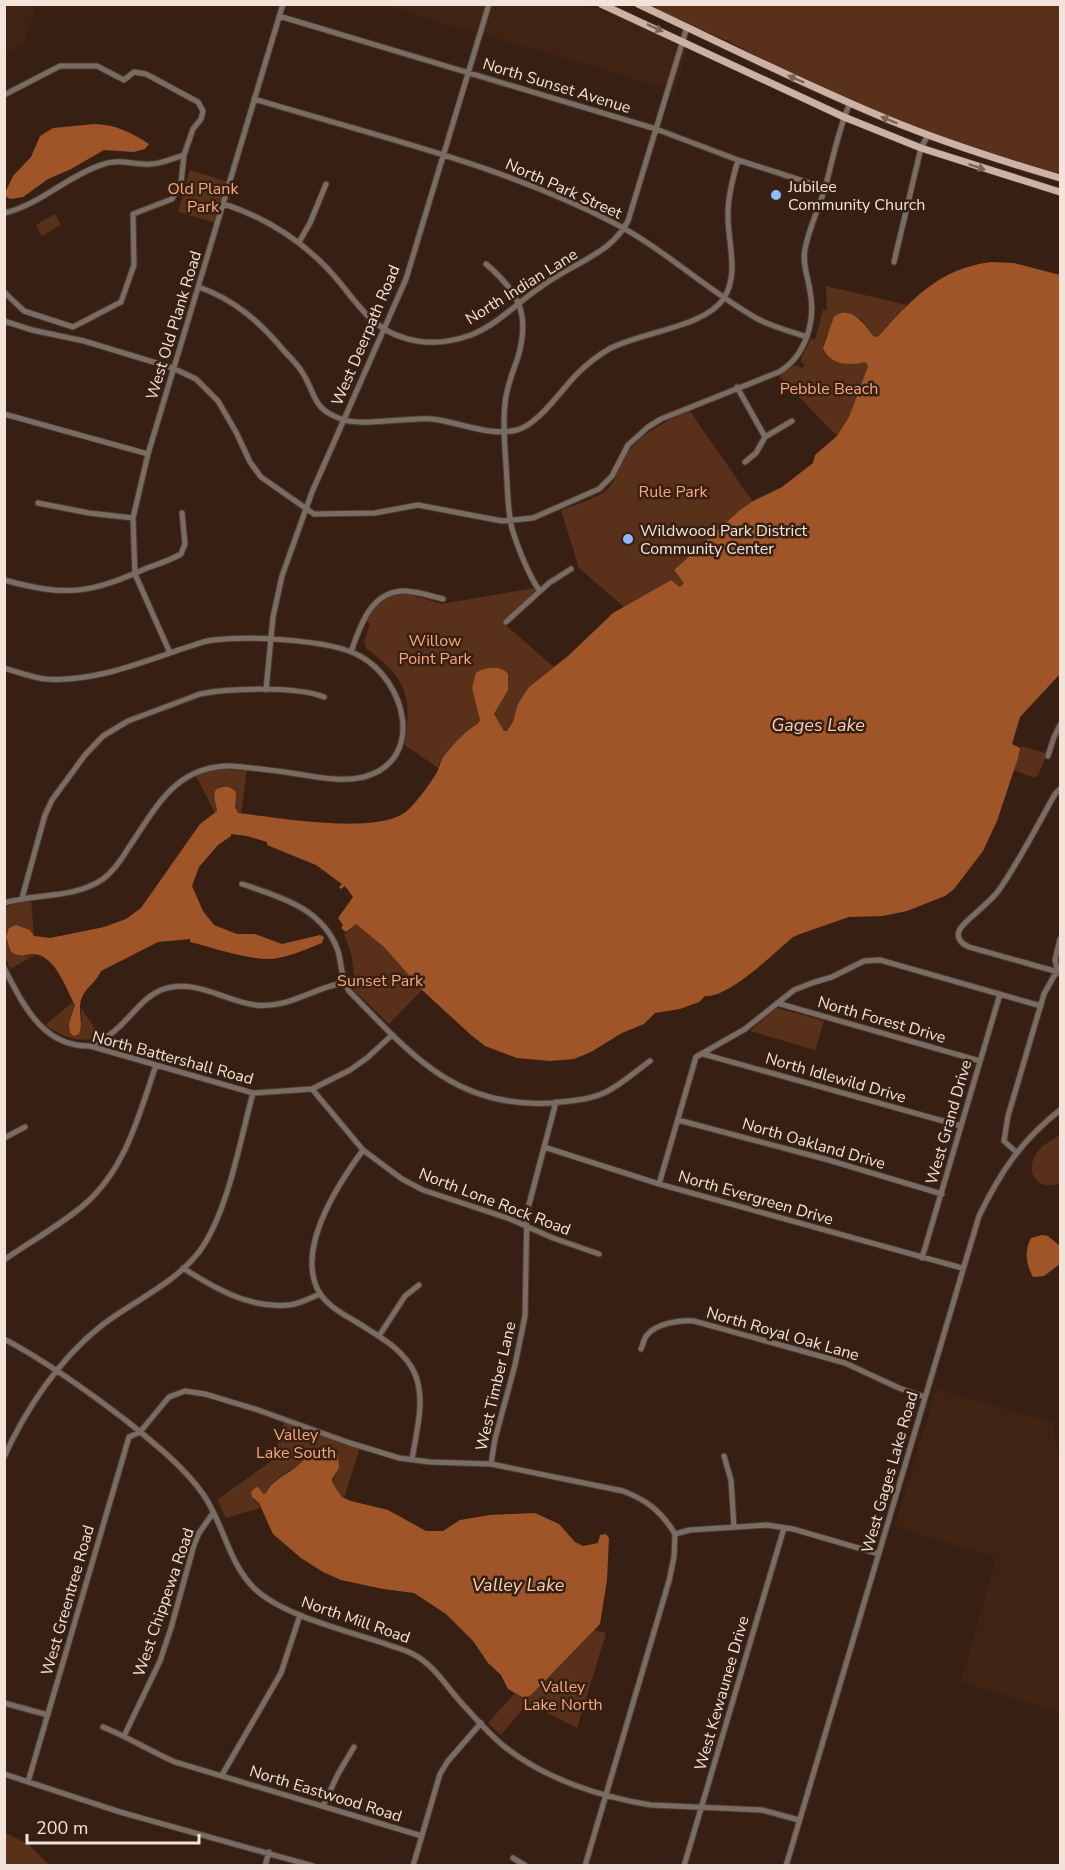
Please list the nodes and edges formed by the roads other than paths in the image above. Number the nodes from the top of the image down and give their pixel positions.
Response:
1 (283, 4) edge
2 (489, 4) edge
3 (601, 4) edge
4 (638, 4) edge
5 (279, 16) junction
6 (687, 27) junction
7 (683, 41) junction
8 (467, 72) junction
9 (4, 95) edge
10 (254, 99) junction
11 (850, 103) junction
12 (844, 117) junction
13 (656, 129) junction
14 (928, 135) junction
15 (921, 148) junction
16 (184, 155) junction
17 (443, 155) junction
18 (738, 160) junction
19 (1060, 178) edge
20 (326, 184) dead end
21 (825, 188) junction
22 (1060, 192) edge
23 (224, 204) junction
24 (4, 213) edge
25 (624, 229) junction
26 (299, 242) junction
27 (894, 262) dead end
28 (486, 264) dead end
29 (199, 287) junction
30 (4, 292) edge
31 (724, 298) junction
32 (520, 303) junction
33 (4, 321) edge
34 (384, 331) junction
35 (807, 336) junction
36 (173, 368) junction
37 (737, 387) junction
38 (4, 414) edge
39 (343, 420) junction
40 (792, 421) dead end
41 (505, 432) junction
42 (765, 437) junction
43 (148, 454) junction
44 (745, 462) dead end
45 (38, 503) dead end
46 (305, 509) junction
47 (182, 513) dead end
48 (133, 518) junction
49 (511, 520) junction
50 (571, 569) dead end
51 (135, 574) junction
52 (4, 580) edge
53 (539, 590) junction
54 (443, 599) dead end
55 (506, 622) dead end
56 (271, 639) junction
57 (351, 652) junction
58 (170, 653) junction
59 (4, 668) edge
60 (266, 690) junction
61 (324, 697) dead end
62 (1060, 725) edge
63 (1048, 756) dead end
64 (1060, 789) edge
65 (242, 884) dead end
66 (22, 897) junction
67 (4, 903) edge
68 (1060, 939) edge
69 (4, 968) edge
70 (1059, 971) edge
71 (344, 982) junction
72 (12, 983) junction
73 (4, 987) edge
74 (1000, 994) junction
75 (777, 1003) junction
76 (1041, 1006) junction
77 (392, 1035) junction
78 (90, 1046) junction
79 (703, 1054) junction
80 (650, 1060) dead end
81 (980, 1061) junction
82 (156, 1065) junction
83 (312, 1089) junction
84 (253, 1093) junction
85 (556, 1102) junction
86 (1060, 1110) edge
87 (678, 1120) junction
88 (961, 1126) junction
89 (25, 1127) dead end
90 (4, 1138) edge
91 (544, 1147) junction
92 (363, 1150) junction
93 (1016, 1152) junction
94 (659, 1184) junction
95 (942, 1194) junction
96 (525, 1226) junction
97 (599, 1254) dead end
98 (922, 1258) junction
99 (4, 1260) edge
100 (183, 1268) junction
101 (962, 1268) junction
102 (419, 1285) dead end
103 (320, 1294) junction
104 (379, 1336) junction
105 (4, 1339) edge
106 (641, 1349) dead end
107 (57, 1371) junction
108 (924, 1396) junction
109 (140, 1432) junction
110 (724, 1456) dead end
111 (4, 1457) edge
112 (412, 1460) junction
113 (490, 1464) junction
114 (213, 1513) junction
115 (734, 1527) junction
116 (784, 1528) junction
117 (675, 1534) junction
118 (879, 1554) junction
119 (300, 1615) junction
120 (4, 1703) edge
121 (48, 1715) junction
122 (481, 1723) junction
123 (103, 1727) dead end
124 (124, 1736) junction
125 (354, 1747) dead end
126 (4, 1774) edge
127 (222, 1775) junction
128 (28, 1782) junction
129 (606, 1795) junction
130 (323, 1806) junction
131 (702, 1807) junction
132 (799, 1820) junction
133 (422, 1836) junction
134 (269, 1852) junction
135 (513, 1858) dead end
136 (265, 1866) edge
137 (313, 1866) edge
138 (413, 1866) edge
139 (526, 1866) edge
140 (585, 1866) edge
141 (684, 1866) edge
142 (786, 1866) edge

1 - 5 street, West Old Plank Road
2 - 8 street, West Deerpath Road
3 -> 7 main road
4 - 6 main road
5 - 8 street, North Sunset Avenue
5 - 10 street, West Old Plank Road
6 - 7 street, North Indian Lane
11 -> 6 main road
7 - 12 main road
7 - 13 street, North Indian Lane
8 - 13 street, North Sunset Avenue
8 - 17 street, West Deerpath Road
9 - 16 street
10 - 17 street, North Park Street
10 - 23 street, West Old Plank Road
11 - 12 street
14 -> 11 main road
12 - 15 main road
12 - 21 street
13 - 18 street, North Sunset Avenue
13 - 25 street, North Indian Lane
14 - 15 street
14 - 19 main road
15 -> 22 main road
15 - 27 street
16 - 24 street
16 - 30 street
17 - 25 street, North Park Street
17 - 34 street, West Deerpath Road
18 - 21 street, North Sunset Avenue
18 - 31 street
20 - 26 street
21 - 35 street
23 - 26 street, North Indian Lane
23 - 29 street, West Old Plank Road
25 - 31 street, North Park Street
25 - 32 street, North Indian Lane
26 - 34 street, North Indian Lane
28 - 32 street
29 - 36 street, West Old Plank Road
29 - 39 street
31 - 35 street, North Park Street
31 - 41 street
32 - 34 street, North Indian Lane
32 - 41 street
33 - 36 street
34 - 39 street, West Deerpath Road
35 - 37 street
36 - 43 street, West Old Plank Road
36 - 46 street
37 - 42 street
37 - 49 street
38 - 43 street
39 - 41 street
39 - 46 street, West Deerpath Road
40 - 42 street
41 - 49 street
42 - 44 street
43 - 48 street, West Old Plank Road
45 - 48 street
46 - 49 street
46 - 56 street, West Deerpath Road
47 - 51 street
48 - 51 street, West Old Plank Road
49 - 53 street
50 - 53 street
51 - 52 street
51 - 58 street, West Old Plank Road
53 - 55 street
54 - 57 street
56 - 57 street
56 - 58 street
56 - 60 street, West Deerpath Road
57 - 66 street
58 - 59 street
60 - 61 street
60 - 66 street
62 - 63 street
64 - 70 street
65 - 71 street
66 - 67 street
68 - 70 street
69 - 72 street, North Battershall Road
70 - 76 street
71 - 77 street
71 - 78 street
72 - 73 street
72 - 78 street, North Battershall Road
74 - 75 street
74 - 76 street
74 - 81 street, West Grand Drive
75 - 79 street
75 - 81 street, North Forest Drive
76 - 93 street
77 - 83 street, North Battershall Road
77 - 85 street
78 - 82 street, North Battershall Road
79 - 87 street
79 - 88 street, North Idlewild Drive
80 - 85 street
81 - 88 street, West Grand Drive
82 - 84 street, North Battershall Road
82 - 99 street
83 - 84 street, North Battershall Road
83 - 92 street, North Lone Rock Road
84 - 100 street
85 - 91 street, West Timber Lane
86 - 93 street, West Gages Lake Road
87 - 94 street
87 - 95 street, North Oakland Drive
88 - 95 street, West Grand Drive
89 - 90 street
91 - 94 street, North Evergreen Drive
91 - 96 street, West Timber Lane
92 - 96 street, North Lone Rock Road
92 - 103 street
93 - 101 street, West Gages Lake Road
94 - 98 street, North Evergreen Drive
95 - 98 street, West Grand Drive
96 - 97 street, North Lone Rock Road
96 - 113 street, West Timber Lane
98 - 101 street, North Evergreen Drive
100 - 103 street
100 - 107 street
101 - 108 street, West Gages Lake Road
102 - 104 street
103 - 104 street
104 - 112 street
105 - 107 street, North Mill Road
106 - 108 street, North Royal Oak Lane
107 - 109 street, North Mill Road
107 - 111 street
108 - 118 street, West Gages Lake Road
109 - 112 street, West Greentree Road
109 - 114 street, North Mill Road
109 - 121 street, West Greentree Road
110 - 115 street
112 - 113 street, West Greentree Road
113 - 117 street, West Greentree Road
114 - 119 street, North Mill Road
114 - 124 street, West Chippewa Road
115 - 116 street
115 - 117 street
116 - 118 street
116 - 131 street, West Kewaunee Drive
117 - 129 street
118 - 132 street, West Gages Lake Road
119 - 122 street, North Mill Road
119 - 127 street
120 - 121 street
121 - 128 street, West Greentree Road
122 - 129 street, North Mill Road
122 - 133 street
123 - 124 street
124 - 127 street
125 - 130 street
126 - 128 street
127 - 130 street, North Eastwood Road
128 - 134 street
129 - 131 street, North Mill Road
129 - 140 street
130 - 133 street, North Eastwood Road
131 - 132 street, North Mill Road
131 - 141 street, West Kewaunee Drive
132 - 142 street, West Gages Lake Road
133 - 138 street
134 - 136 street
134 - 137 street
135 - 139 street

